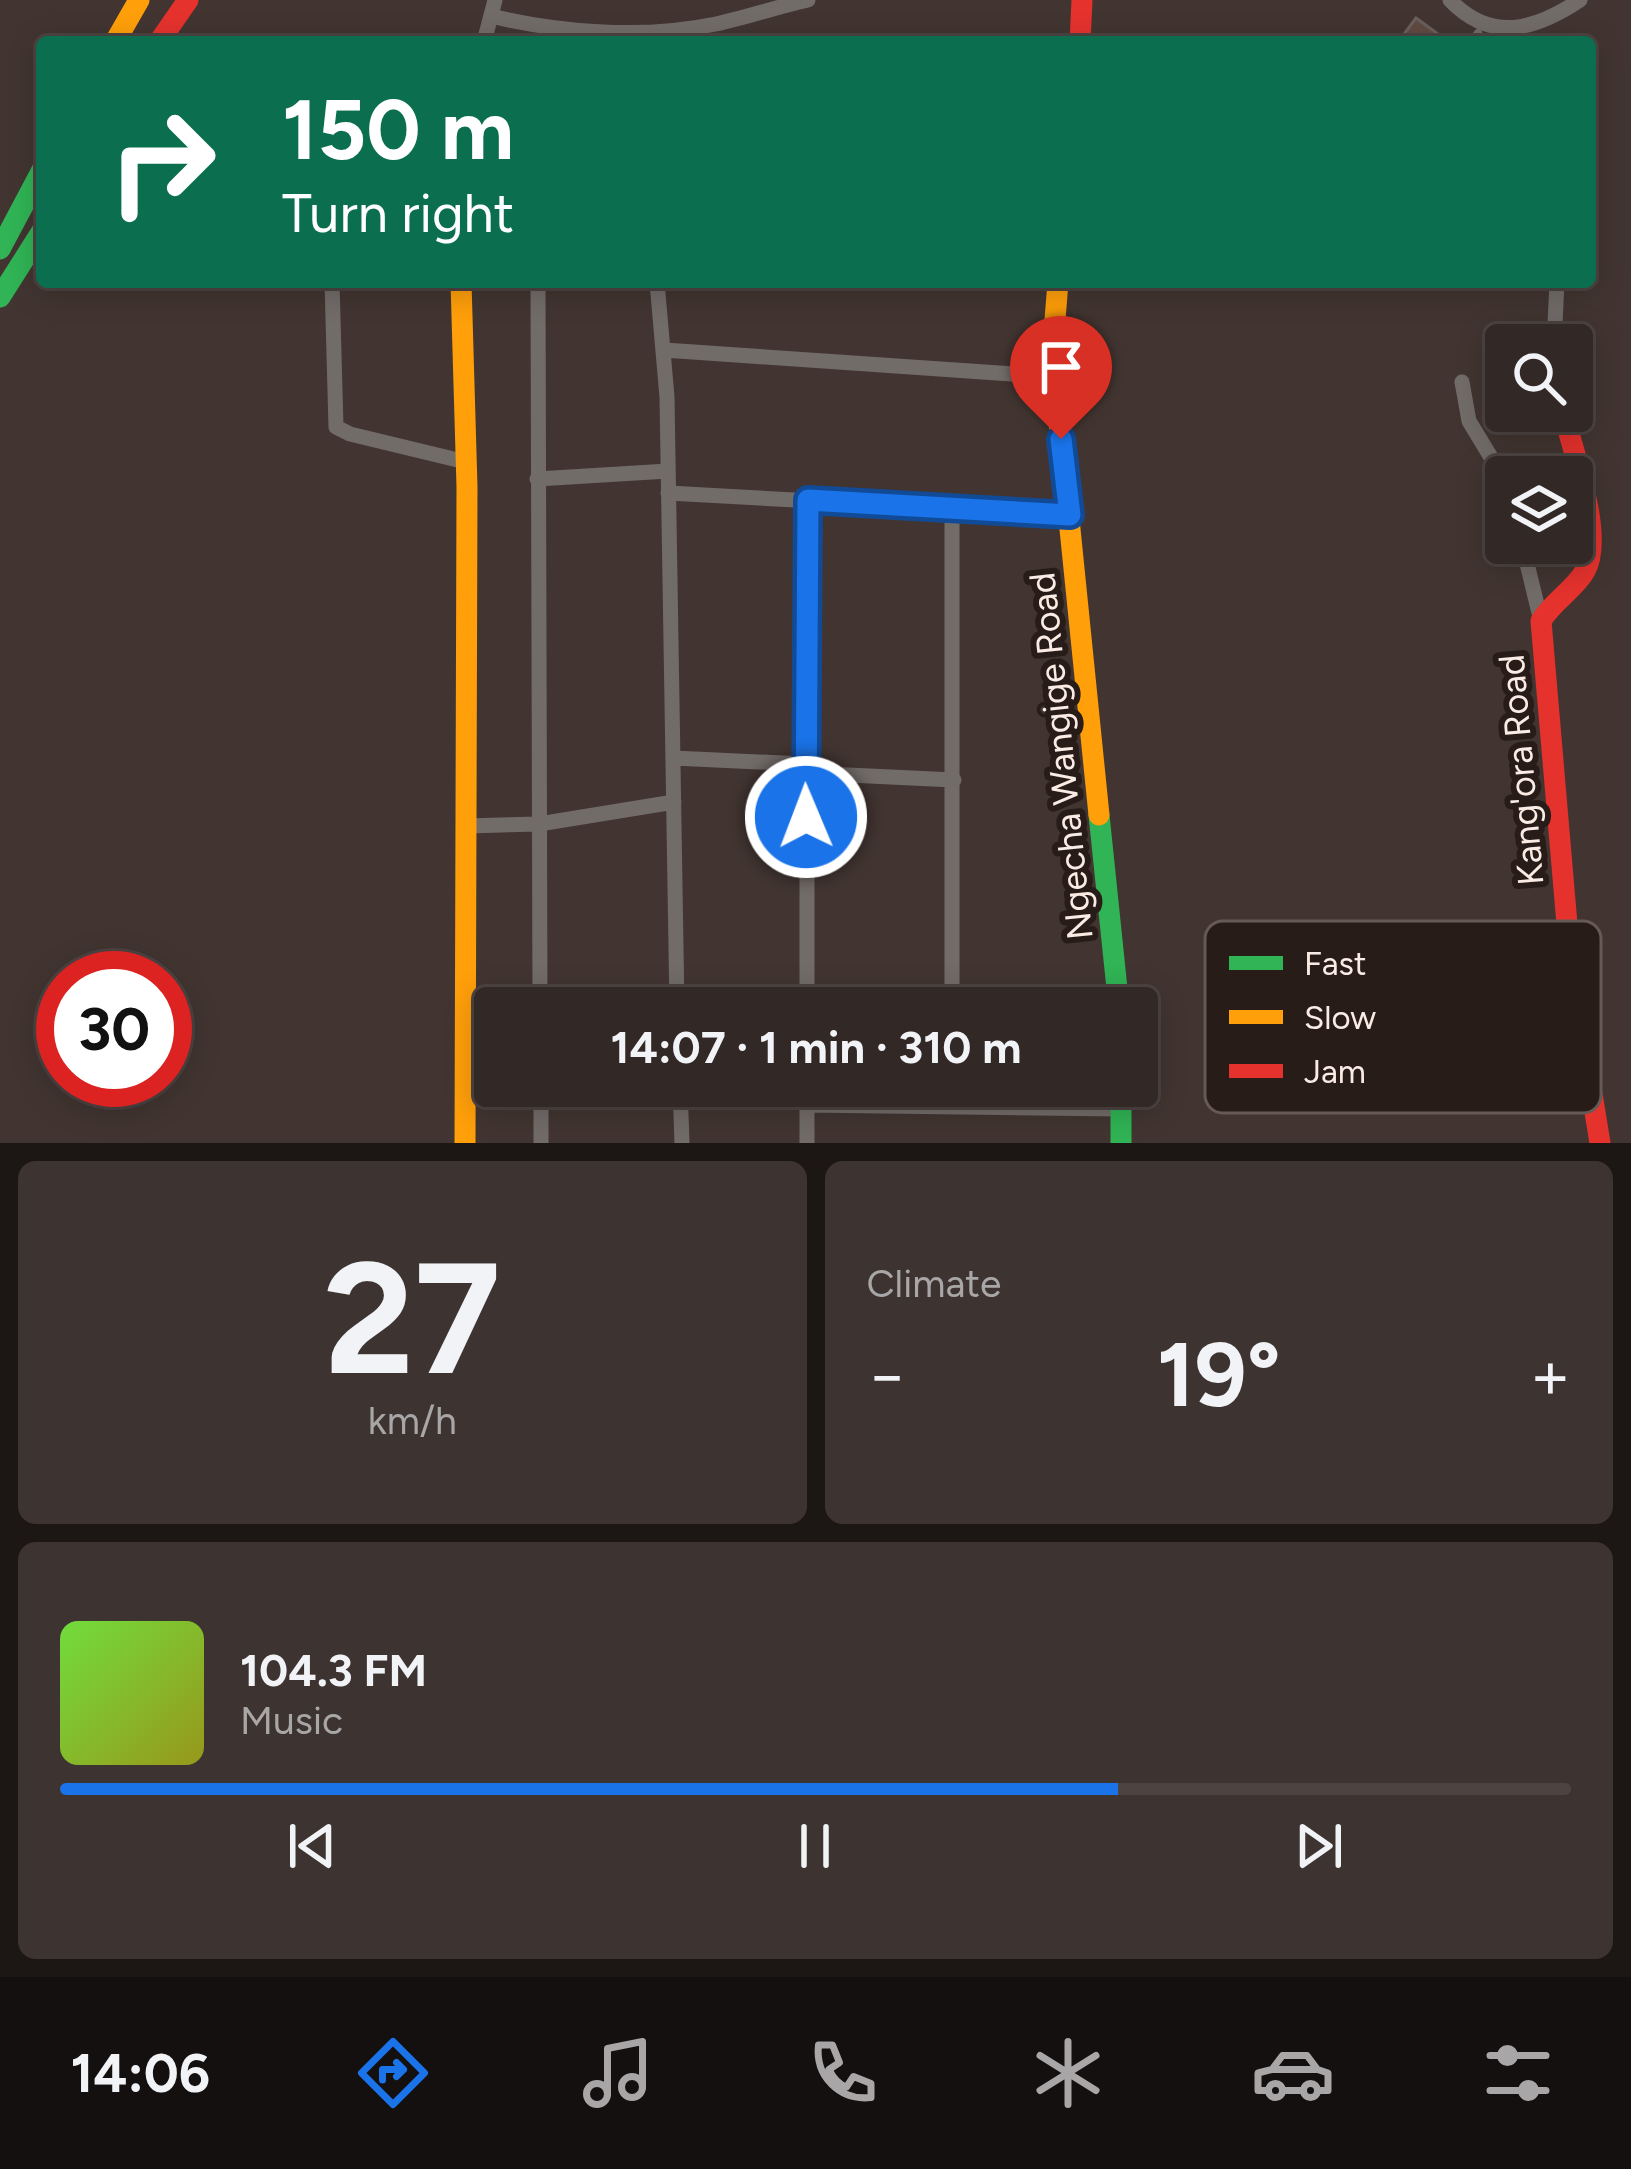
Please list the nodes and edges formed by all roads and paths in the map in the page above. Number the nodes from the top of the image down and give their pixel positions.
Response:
1 (126, 0) edge
2 (139, 0) edge
3 (167, 0) edge
4 (188, 0) edge
5 (808, 0) edge
6 (1082, 0) edge
7 (1450, 0) edge
8 (1580, 0) edge
9 (493, 8) edge
10 (1475, 34) edge
11 (107, 36) edge
12 (118, 36) edge
13 (146, 36) edge
14 (163, 36) edge
15 (1080, 36) edge
16 (36, 181) edge
17 (36, 240) edge
18 (0, 249) edge
19 (332, 288) edge
20 (461, 288) edge
21 (538, 288) edge
22 (658, 288) edge
23 (1058, 288) edge
24 (1557, 288) edge
25 (0, 297) edge
26 (1555, 324) edge
27 (664, 350) junction
28 (1056, 377) junction
29 (1462, 382) dead end
30 (1568, 432) edge
31 (1490, 456) edge
32 (466, 461) junction
33 (668, 471) junction
34 (536, 479) junction
35 (668, 493) junction
36 (808, 500) junction
37 (952, 509) junction
38 (1070, 515) junction
39 (1527, 564) edge
40 (1541, 622) junction
41 (673, 758) junction
42 (806, 768) junction
43 (954, 780) junction
44 (674, 802) junction
45 (539, 824) junction
46 (467, 826) junction
47 (1567, 921) edge
48 (540, 987) edge
49 (677, 987) edge
50 (807, 987) edge
51 (952, 987) edge
52 (1117, 987) edge
53 (541, 1107) edge
54 (681, 1107) edge
55 (807, 1107) edge
56 (1122, 1107) edge
57 (1595, 1113) edge
58 (465, 1143) edge
59 (541, 1143) edge
60 (682, 1143) edge
61 (808, 1143) edge
62 (1121, 1143) edge
63 (1600, 1143) edge

1 - 11 street
2 - 12 street
3 - 13 street
4 - 14 street
5 - 9 street
6 - 15 street
7 - 10 street
8 - 10 street
16 - 18 street
17 - 25 street
19 - 32 street
20 - 32 street
21 - 34 street
22 - 27 street
23 - 28 street, Ngecha Wangige Road
24 - 26 street
27 - 28 street
27 - 33 street
28 - 38 street, Ngecha Wangige Road
29 - 31 street
30 - 40 street, Kang'ora Road
32 - 46 street
33 - 34 street
33 - 35 street
34 - 45 street
35 - 36 street
35 - 41 street
36 - 37 street
36 - 42 street
37 - 38 street
37 - 43 street
38 - 52 street, Ngecha Wangige Road
39 - 40 street
40 - 47 street, Kang'ora Road
41 - 42 street
41 - 44 street
42 - 43 street
42 - 50 street
43 - 51 street
44 - 45 street
44 - 49 street
45 - 46 street
45 - 48 street
46 - 58 street
53 - 59 street
54 - 60 street
55 - 61 street
56 - 62 street
57 - 63 street, Kang'ora Road

